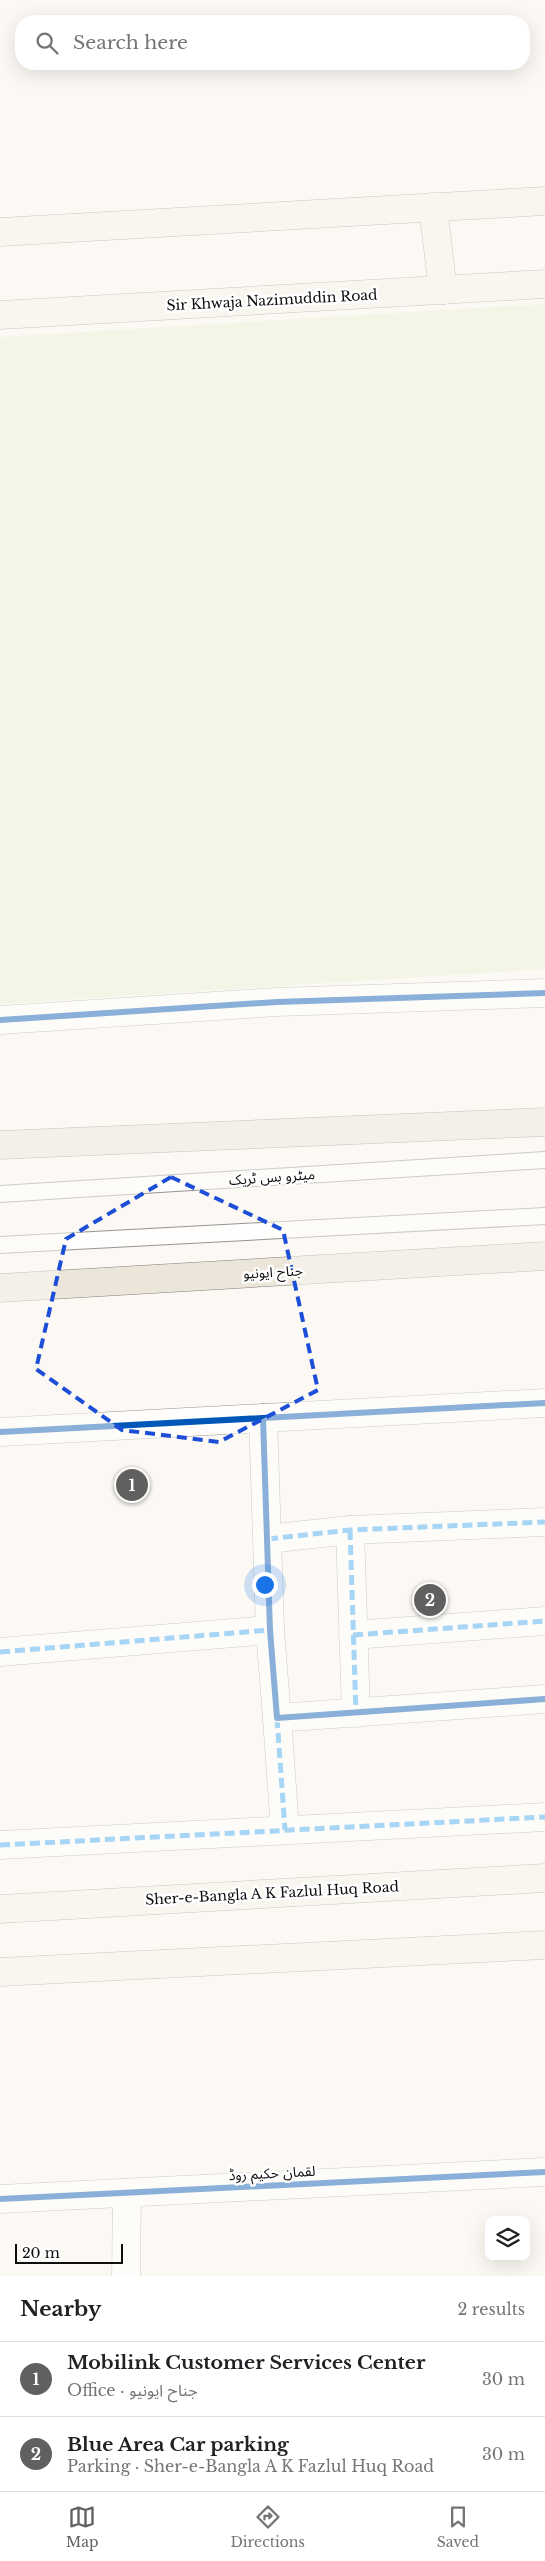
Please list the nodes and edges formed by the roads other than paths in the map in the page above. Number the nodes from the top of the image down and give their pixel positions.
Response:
1 (545, 202) edge
2 (433, 208) junction
3 (0, 232) edge
4 (545, 284) edge
5 (443, 290) junction
6 (0, 315) edge
7 (545, 993) edge
8 (0, 1020) edge
9 (545, 1122) edge
10 (0, 1145) edge
11 (545, 1160) edge
12 (0, 1194) edge
13 (545, 1216) edge
14 (0, 1245) edge
15 (545, 1256) edge
16 (0, 1288) edge
17 (545, 1403) edge
18 (263, 1418) junction
19 (0, 1432) edge
20 (545, 1522) edge
21 (350, 1530) junction
22 (268, 1539) junction
23 (545, 1621) edge
24 (270, 1630) junction
25 (354, 1635) junction
26 (0, 1652) edge
27 (545, 1699) edge
28 (356, 1713) junction
29 (277, 1718) junction
30 (545, 1817) edge
31 (285, 1830) junction
32 (0, 1845) edge
33 (545, 1878) edge
34 (0, 1909) edge
35 (545, 1946) edge
36 (0, 1972) edge
37 (545, 2172) edge
38 (127, 2193) junction
39 (0, 2199) edge
40 (126, 2276) edge

1 - 2 main road
2 - 3 main road
2 - 5 main road
4 - 5 main road, Sir Khwaja Nazimuddin Road
5 - 6 main road, Sir Khwaja Nazimuddin Road
7 - 8 street
9 - 10 main road
11 - 12 lane, میٹرو بس ٹریک
13 - 14 lane
15 - 16 main road, جناح ایونیو
17 - 18 street
18 - 19 street
18 - 22 street
20 - 21 street
21 - 22 street
21 - 25 street
22 - 24 street
23 - 25 street
24 - 26 street
24 - 29 street
25 - 28 street
27 - 28 street
28 - 29 street
29 - 31 street
30 - 31 street
31 - 32 street
33 - 34 main road, Sher-e-Bangla A K Fazlul Huq Road
35 - 36 main road
37 - 38 street, لقمان حکیم روڈ
38 - 39 street, لقمان حکیم روڈ
38 - 40 street

